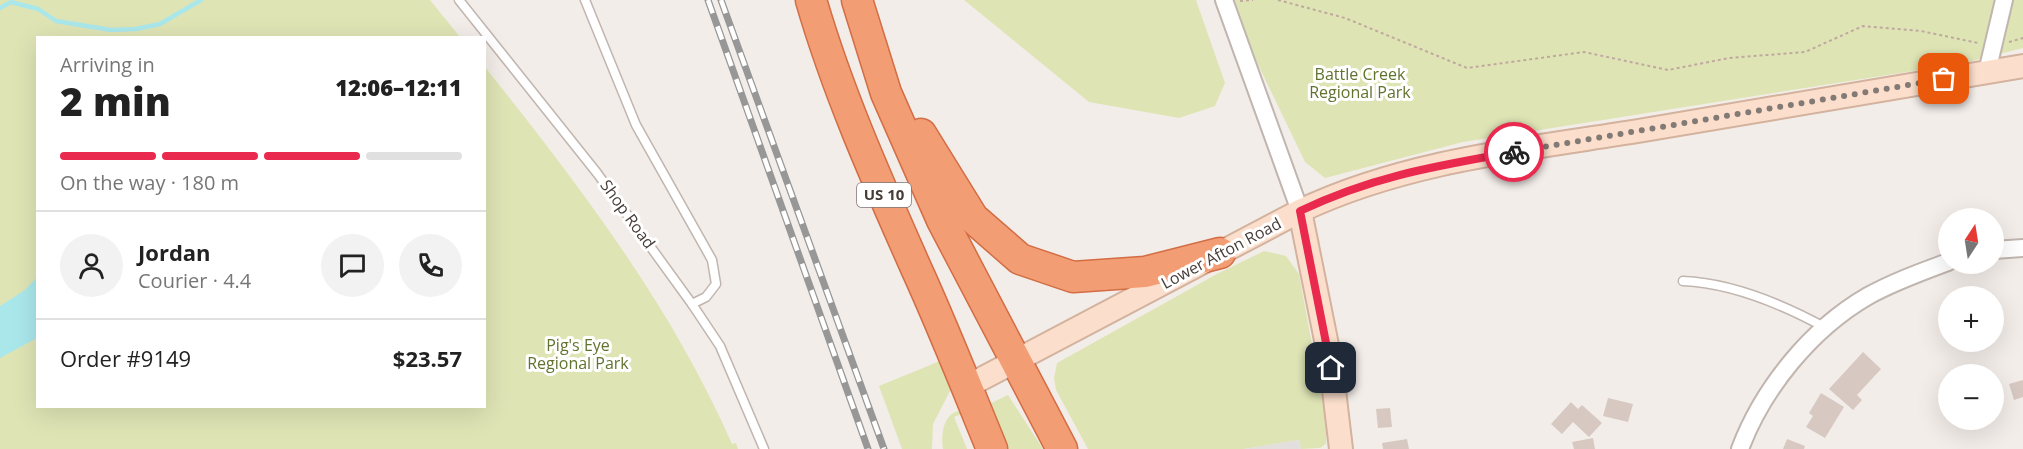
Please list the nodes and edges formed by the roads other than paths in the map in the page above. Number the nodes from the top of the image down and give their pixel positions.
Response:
1 (459, 0) edge
2 (585, 0) edge
3 (811, 0) edge
4 (857, 0) edge
5 (1224, 0) edge
6 (2004, 0) edge
7 (2023, 66) edge
8 (1987, 72) junction
9 (886, 93) junction
10 (1300, 211) junction
11 (2023, 248) edge
12 (2004, 249) edge
13 (1220, 253) junction
14 (1938, 266) edge
15 (1683, 280) dead end
16 (692, 304) junction
17 (1826, 328) junction
18 (1015, 363) junction
19 (966, 387) junction
20 (764, 449) edge
21 (992, 449) edge
22 (1062, 449) edge
23 (1341, 449) edge
24 (1740, 449) edge

1 - 16 lane, Shop Road
2 - 16 lane
3 - 19 highway, US 10
4 - 9 highway, US 10
5 - 10 street
6 - 8 street
7 - 8 main road, Lower Afton Road
8 - 10 main road, Lower Afton Road
9 - 13 highway
9 - 18 highway, US 10
10 - 13 main road, Lower Afton Road
10 - 23 main road
11 - 12 street
13 - 18 main road, Lower Afton Road
14 - 17 street
15 - 17 lane
16 - 20 lane, Shop Road
17 - 24 street
18 - 19 main road, Lower Afton Road
18 - 22 highway, US 10
19 - 21 highway, US 10

